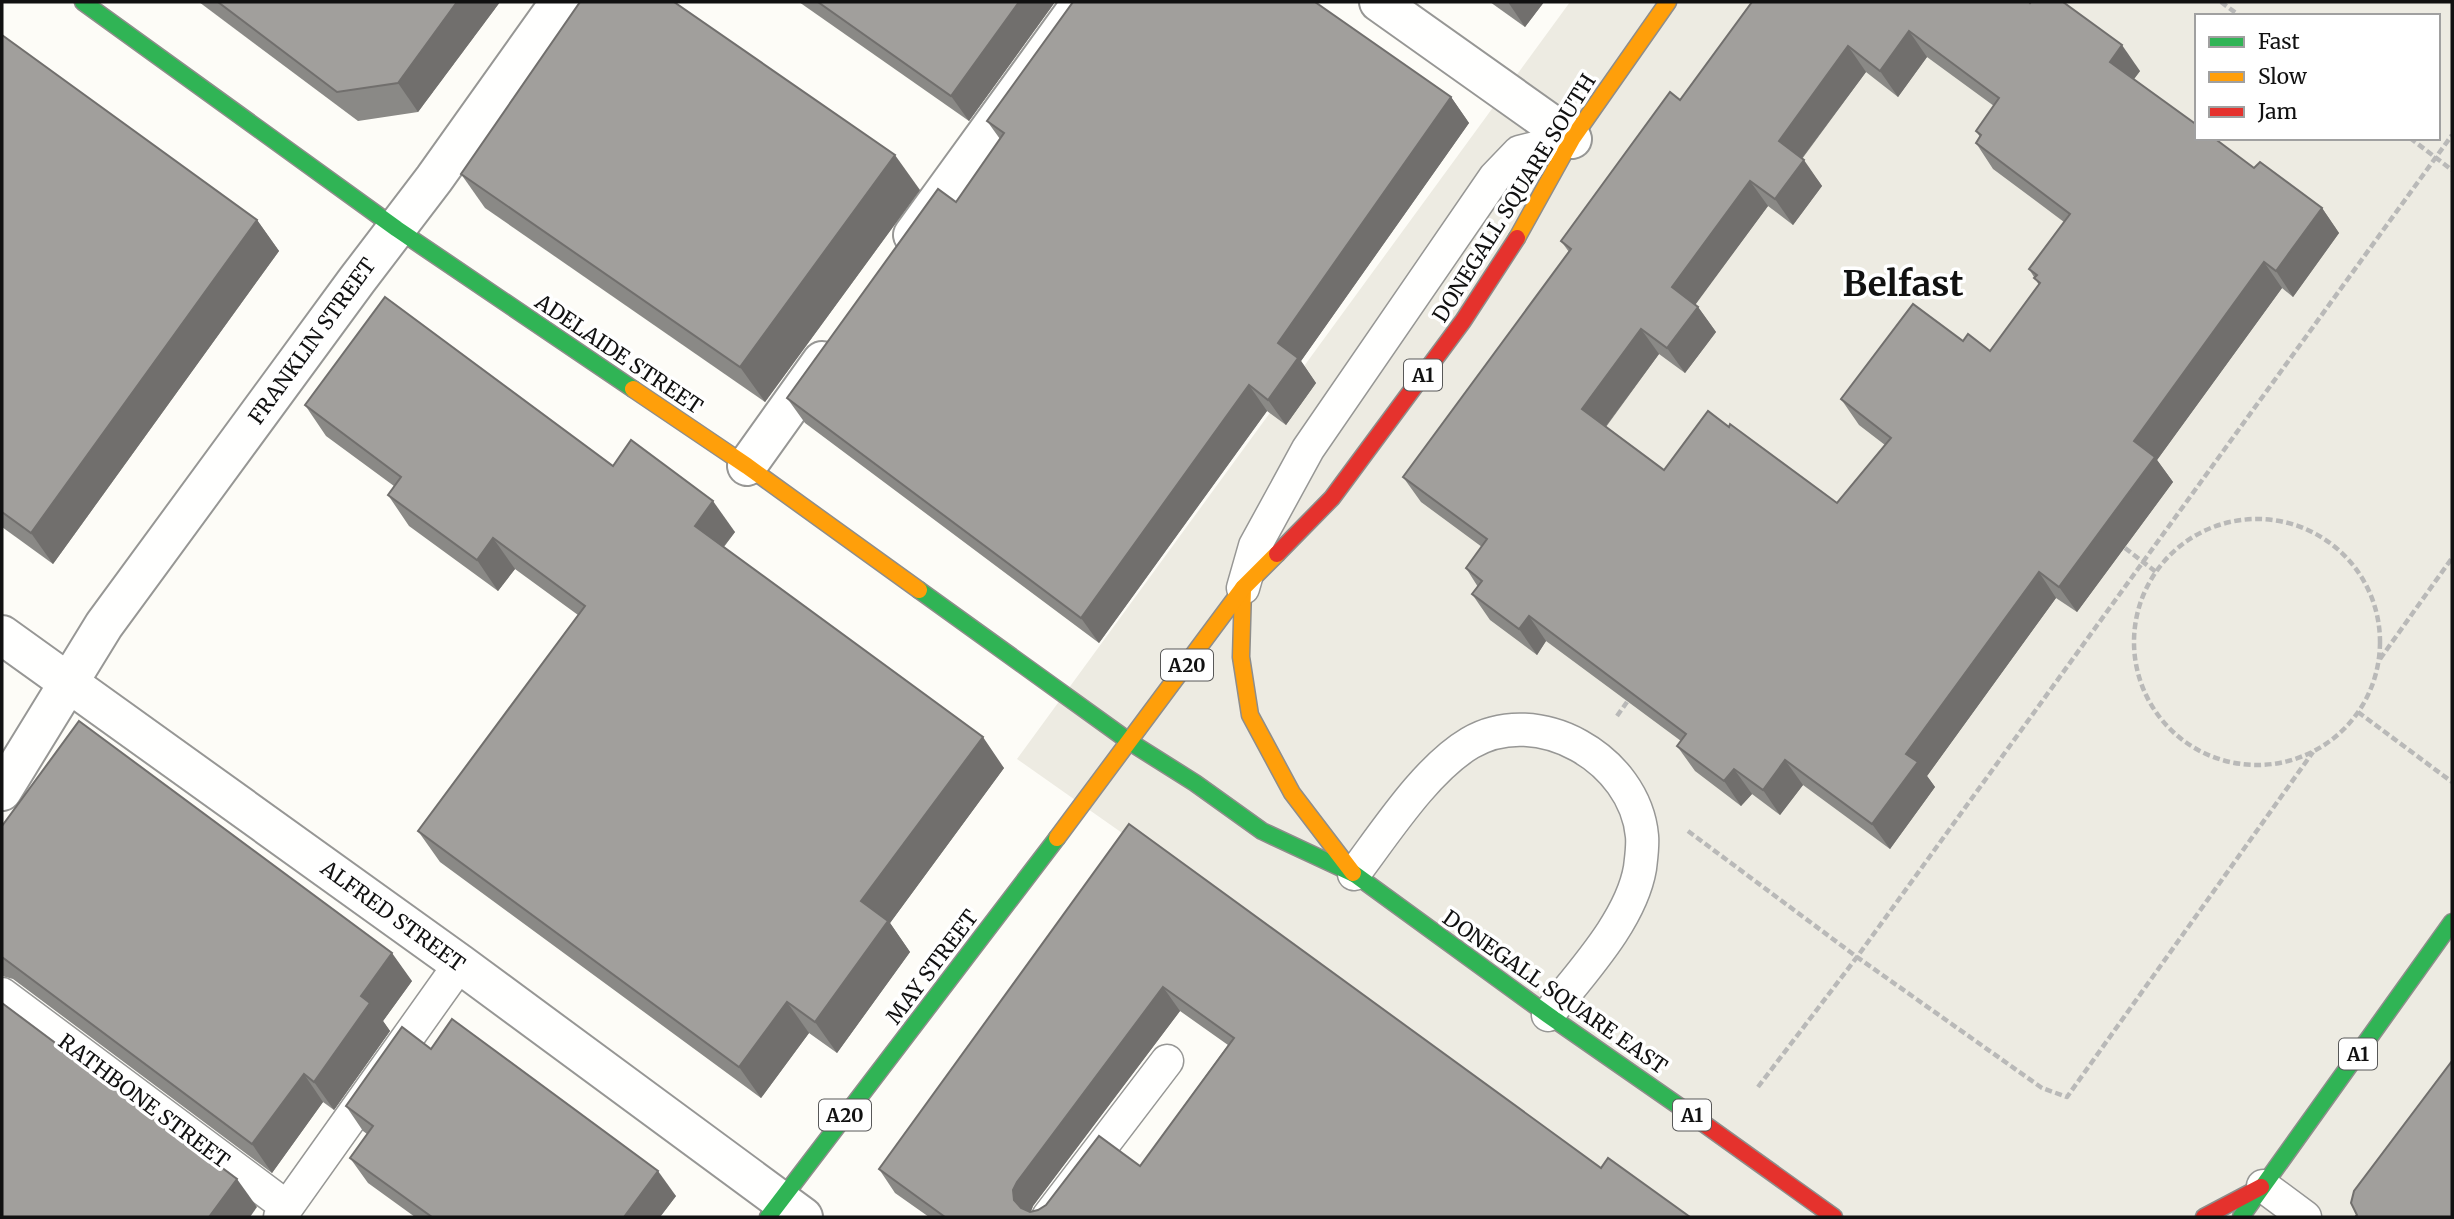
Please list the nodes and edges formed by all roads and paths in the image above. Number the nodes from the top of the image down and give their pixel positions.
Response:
1 (83, 2) edge
2 (560, 2) edge
3 (1082, 2) edge
4 (1379, 2) edge
5 (1668, 2) edge
6 (2221, 2) edge
7 (2237, 14) edge
8 (2452, 135) edge
9 (1572, 139) junction
10 (2413, 140) edge
11 (2435, 157) junction
12 (2452, 170) edge
13 (397, 229) junction
14 (894, 261) edge
15 (845, 329) edge
16 (747, 466) junction
17 (2125, 548) dead end
18 (2452, 558) edge
19 (2142, 561) junction
20 (2156, 572) junction
21 (1243, 588) junction
22 (2, 635) edge
23 (2380, 659) junction
24 (67, 682) junction
25 (2358, 712) junction
26 (1130, 742) junction
27 (2313, 752) junction
28 (2452, 782) edge
29 (2, 791) edge
30 (1727, 860) dead end
31 (1354, 874) junction
32 (2452, 922) edge
33 (1857, 957) junction
34 (460, 964) junction
35 (2, 994) edge
36 (1548, 1015) junction
37 (1167, 1060) dead end
38 (1758, 1087) dead end
39 (2263, 1186) junction
40 (283, 1212) edge
41 (784, 1212) edge
42 (1048, 1217) edge
43 (1834, 1217) edge
44 (2204, 1217) edge
45 (2241, 1217) edge
46 (2305, 1217) edge

1 - 13 main road, ADELAIDE STREET
2 - 13 street, FRANKLIN STREET
3 - 14 street
4 - 9 street
5 - 9 main road, DONEGALL SQUARE SOUTH / A1
6 - 7 path
8 - 11 path
9 - 21 main road, DONEGALL SQUARE SOUTH / A1
9 - 21 lane
10 - 11 path
11 - 12 path
11 - 19 path
13 - 16 main road, ADELAIDE STREET
13 - 24 street, FRANKLIN STREET
15 - 16 street
16 - 26 main road, ADELAIDE STREET
17 - 19 path
18 - 23 path
19 - 20 path
19 - 33 path
20 - 23 path
20 - 27 path
21 - 26 main road, DONEGALL SQUARE SOUTH / A20
21 - 31 main road, DONEGALL SQUARE EAST / A1
22 - 24 street, ALFRED STREET
23 - 25 path
24 - 29 street, FRANKLIN STREET
24 - 34 street, ALFRED STREET
25 - 27 path
25 - 28 path
26 - 31 main road, DONEGALL SQUARE EAST
26 - 41 main road, MAY STREET / A20
27 - 33 path
30 - 33 path
31 - 36 main road, DONEGALL SQUARE EAST / A1
31 - 36 lane
32 - 39 main road, A1
33 - 38 path
34 - 40 lane
34 - 41 street, ALFRED STREET
35 - 40 lane, RATHBONE STREET
36 - 43 main road, DONEGALL SQUARE EAST / A1
37 - 42 lane
39 - 44 main road, A1
39 - 45 main road
39 - 46 lane

